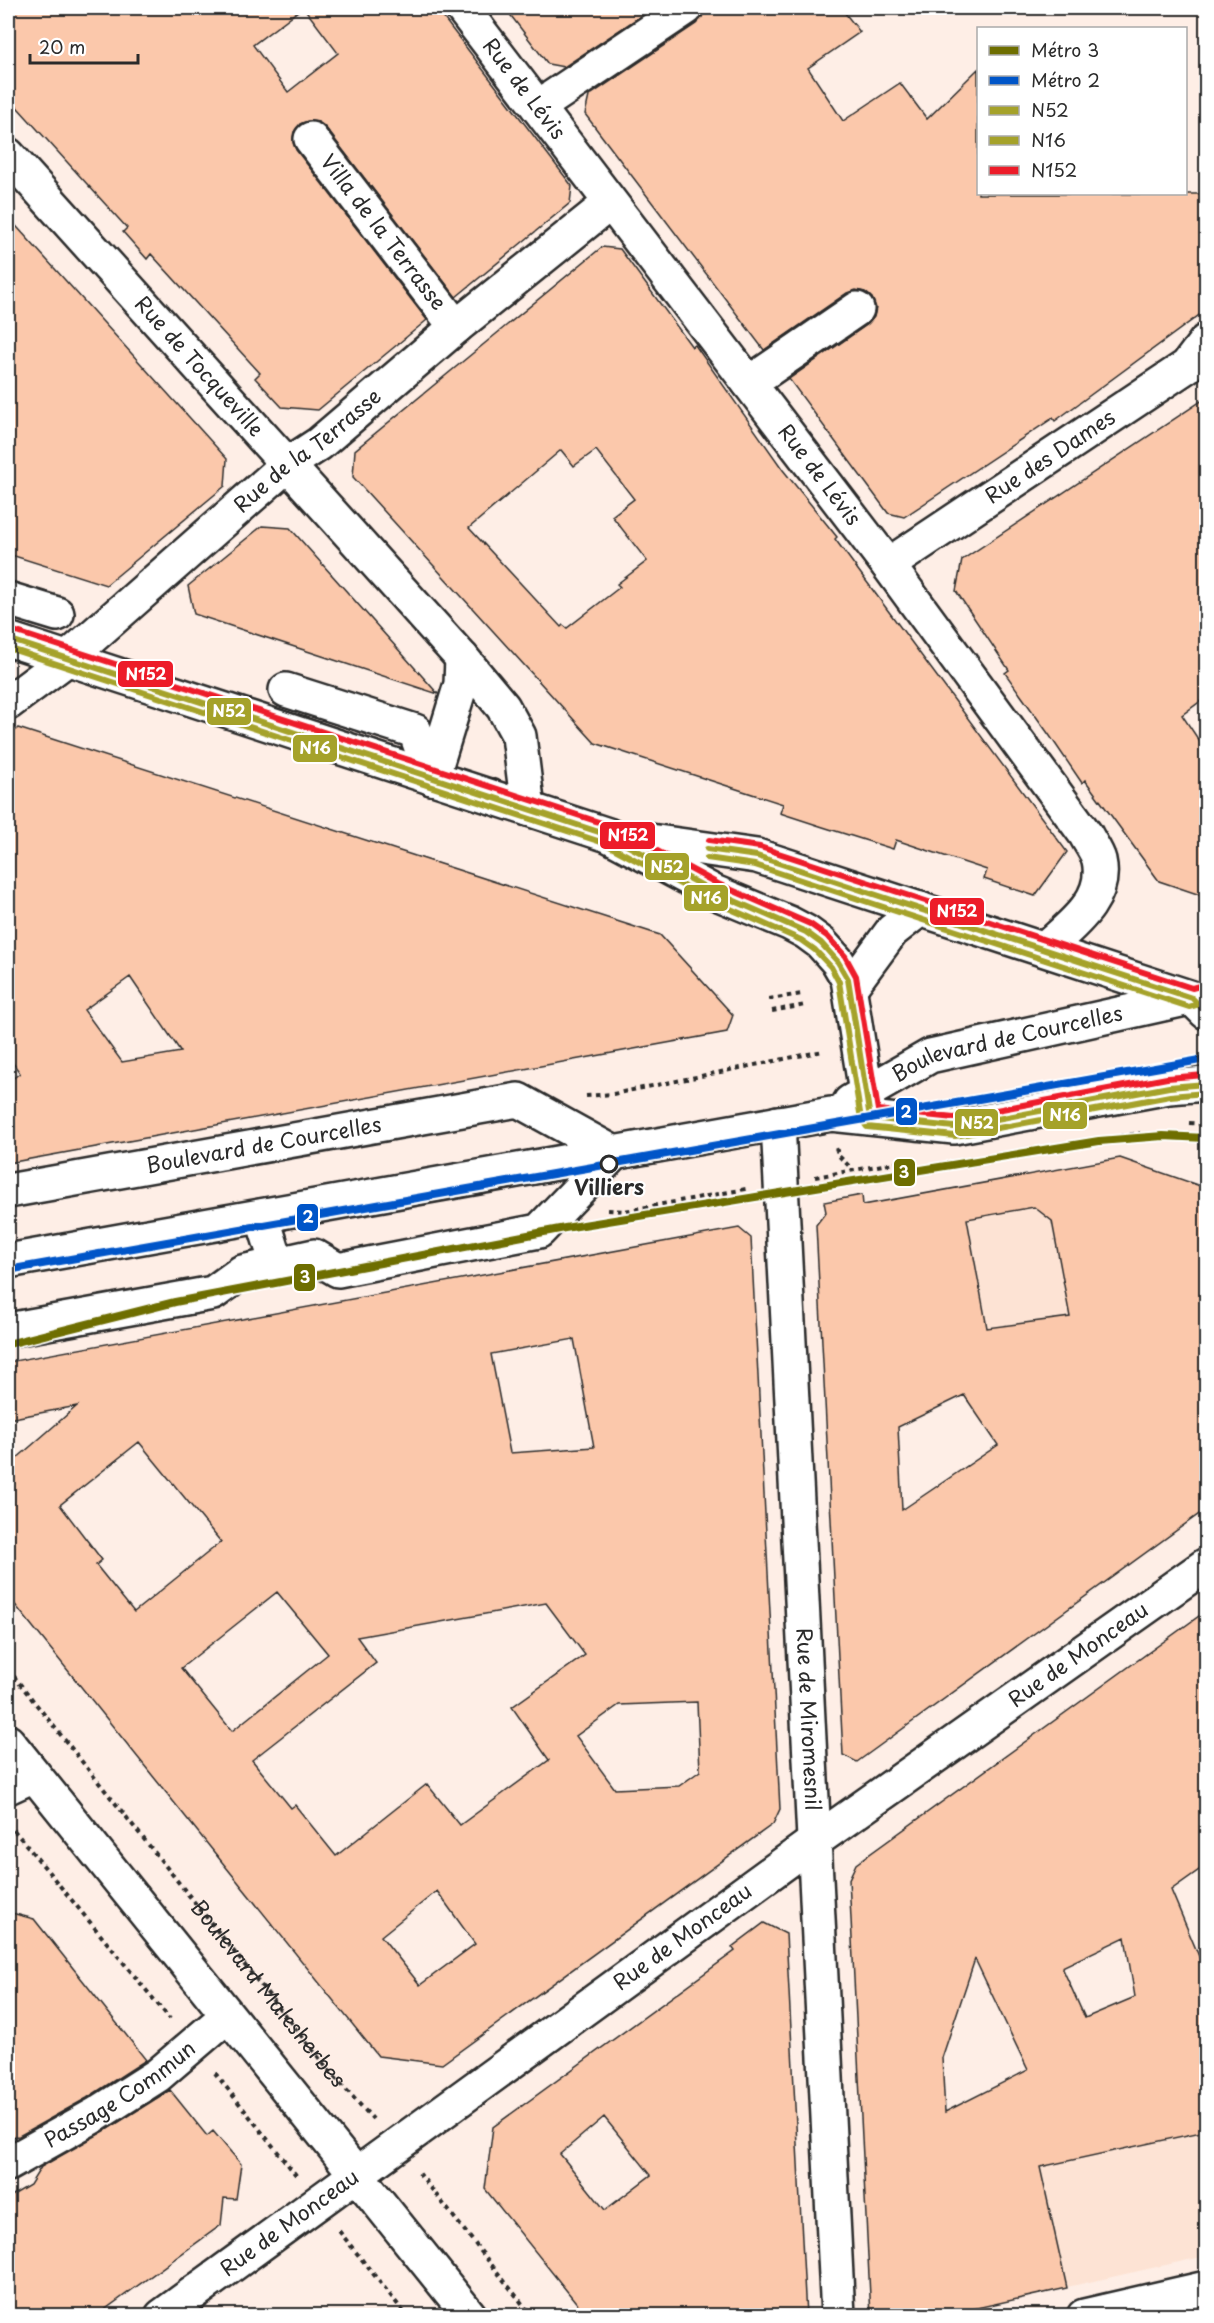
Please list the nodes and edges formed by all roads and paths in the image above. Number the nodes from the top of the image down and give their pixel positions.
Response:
1 (462, 8) edge
2 (686, 8) edge
3 (538, 107) junction
4 (311, 139) dead end
5 (8, 155) edge
6 (610, 203) junction
7 (857, 309) dead end
8 (456, 327) junction
9 (1206, 341) edge
10 (749, 383) junction
11 (287, 465) junction
12 (888, 565) junction
13 (8, 599) edge
14 (57, 614) dead end
15 (8, 639) edge
16 (462, 658) junction
17 (67, 659) junction
18 (286, 690) dead end
19 (8, 703) edge
20 (432, 778) junction
21 (528, 809) junction
22 (608, 835) junction
23 (920, 909) junction
24 (1045, 949) junction
25 (850, 988) junction
26 (802, 994) dead end
27 (769, 999) dead end
28 (1202, 1001) edge
29 (805, 1005) dead end
30 (772, 1011) dead end
31 (825, 1051) dead end
32 (1206, 1084) edge
33 (581, 1096) dead end
34 (868, 1105) junction
35 (778, 1123) junction
36 (1185, 1123) dead end
37 (1206, 1124) edge
38 (1140, 1133) dead end
39 (1096, 1139) dead end
40 (614, 1153) junction
41 (747, 1189) dead end
42 (8, 1191) edge
43 (563, 1206) junction
44 (262, 1215) junction
45 (8, 1261) edge
46 (277, 1264) junction
47 (8, 1330) edge
48 (1206, 1565) edge
49 (8, 1669) edge
50 (8, 1742) edge
51 (21, 1781) edge
52 (815, 1842) junction
53 (227, 2016) junction
54 (396, 2145) junction
55 (8, 2164) edge
56 (355, 2175) junction
57 (1206, 2288) edge
58 (162, 2316) edge
59 (471, 2316) edge
60 (532, 2316) edge
61 (838, 2316) edge
62 (1084, 2316) edge

1 - 3 street, Rue de Lévis
2 - 3 street
3 - 6 street, Rue de Lévis
4 - 8 street, Villa de la Terrasse
5 - 11 street, Rue de Tocqueville
6 - 8 street, Rue de la Terrasse
6 - 10 street, Rue de Lévis
7 - 10 street
8 - 11 street, Rue de la Terrasse
9 - 12 street, Rue des Dames
10 - 12 street, Rue de Lévis
11 - 16 street, Rue de Tocqueville
11 - 17 street, Rue de la Terrasse
12 - 24 street, Rue de Lévis
13 - 14 street
15 - 17 street
16 - 20 street
16 - 21 street, Rue de Tocqueville
17 - 19 street, Rue de la Terrasse
17 - 20 street
18 - 20 street
20 - 21 street
21 - 22 street
22 - 23 street
22 - 25 street
23 - 24 street
23 - 25 street
24 - 28 street
25 - 34 street
26 - 27 path
28 - 34 street, Boulevard de Courcelles
29 - 30 path
31 - 33 path
32 - 34 street, Boulevard de Courcelles
34 - 35 street, Boulevard de Courcelles
35 - 40 street, Boulevard de Courcelles
35 - 52 street, Rue de Miromesnil
36 - 37 path
38 - 39 path
40 - 42 street, Boulevard de Courcelles
40 - 43 street
40 - 44 street, Boulevard de Courcelles
41 - 43 path
43 - 46 street
44 - 45 street, Boulevard de Courcelles
44 - 46 street
46 - 47 street
48 - 52 street, Rue de Monceau
49 - 54 path, Boulevard Malesherbes
50 - 51 street
51 - 53 street
52 - 54 street, Rue de Monceau
52 - 61 street, Rue de Miromesnil
53 - 55 street, Passage Commun
53 - 56 street
54 - 56 street, Rue de Monceau
54 - 60 path, Boulevard Malesherbes
56 - 58 street, Rue de Monceau
56 - 59 street
57 - 62 street

